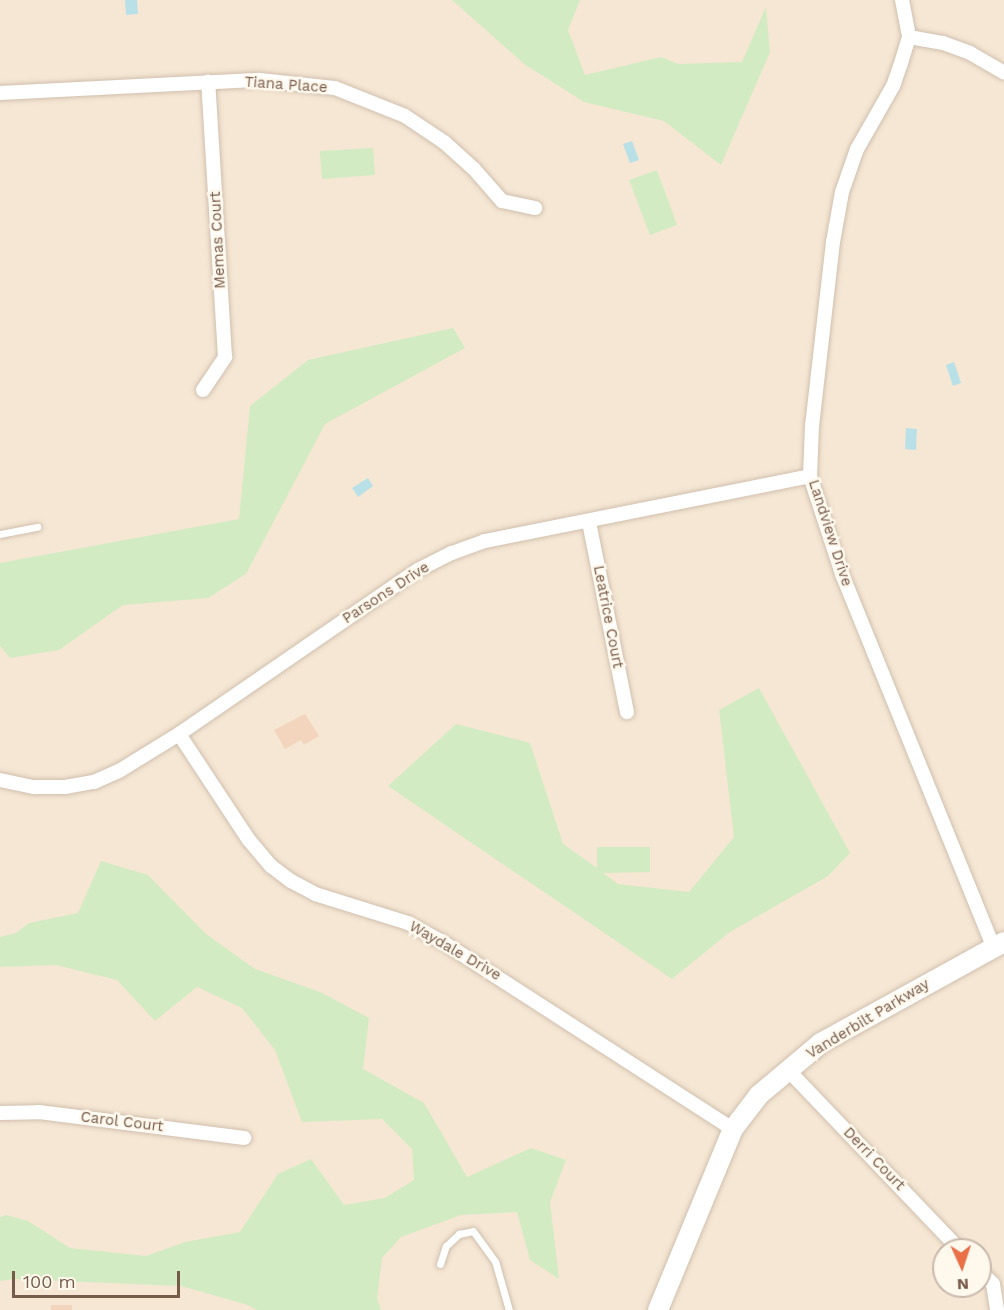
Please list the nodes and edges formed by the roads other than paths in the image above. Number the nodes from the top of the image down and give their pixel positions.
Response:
1 (902, 0) edge
2 (909, 37) junction
3 (1004, 74) edge
4 (208, 82) junction
5 (0, 93) edge
6 (535, 208) dead end
7 (203, 390) dead end
8 (810, 476) junction
9 (589, 522) junction
10 (36, 527) dead end
11 (0, 534) edge
12 (627, 712) dead end
13 (178, 734) junction
14 (0, 780) edge
15 (999, 945) edge
16 (787, 1069) junction
17 (0, 1113) edge
18 (733, 1128) junction
19 (244, 1138) dead end
20 (949, 1238) edge
21 (440, 1264) dead end
22 (992, 1283) edge
23 (509, 1310) edge
24 (658, 1310) edge
25 (997, 1310) edge

1 - 2 street, Landview Drive
2 - 3 street
2 - 8 street, Landview Drive
4 - 5 street, Tiana Place
4 - 6 street, Tiana Place
4 - 7 street, Memas Court
8 - 9 street, Parsons Drive
8 - 15 street, Landview Drive
9 - 12 street, Leatrice Court
9 - 13 street, Parsons Drive
10 - 11 lane
13 - 14 street, Parsons Drive
13 - 18 street, Waydale Drive
15 - 16 main road, Vanderbilt Parkway
16 - 18 main road, Vanderbilt Parkway
16 - 20 street, Derri Court
17 - 19 street, Carol Court
18 - 24 main road, Vanderbilt Parkway
21 - 23 lane
22 - 25 street

